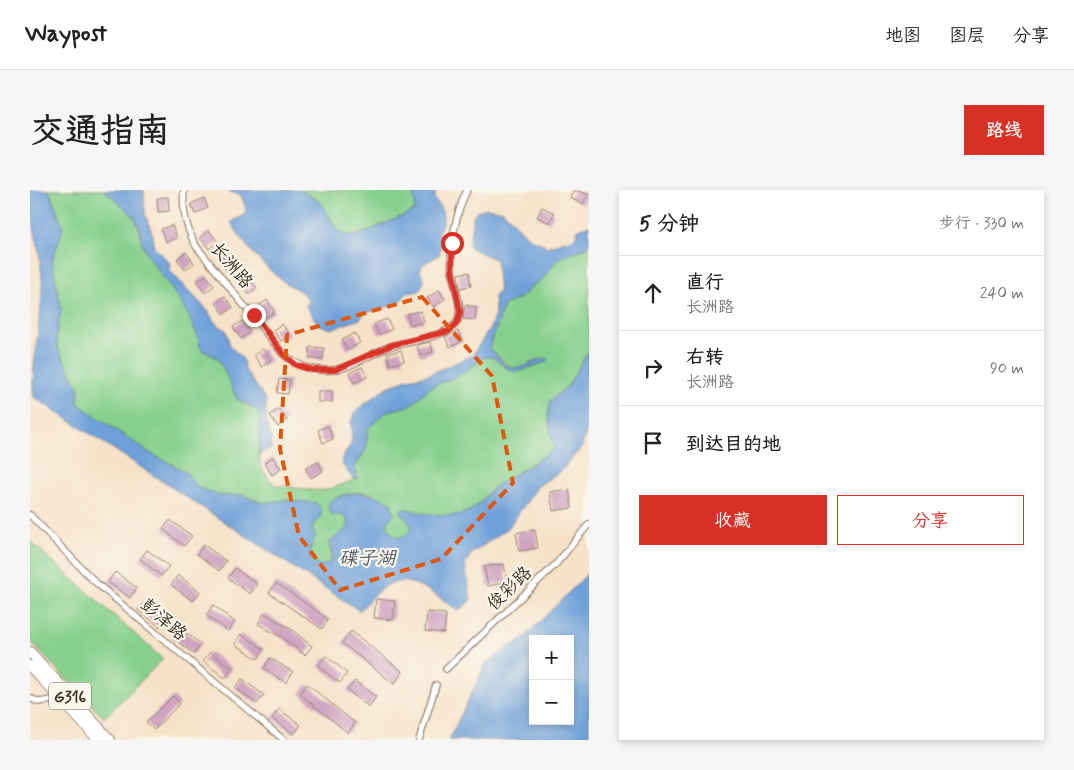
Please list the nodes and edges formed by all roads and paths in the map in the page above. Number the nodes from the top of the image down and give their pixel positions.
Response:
1 (184, 190) edge
2 (467, 190) edge
3 (30, 515) edge
4 (589, 524) edge
5 (30, 652) edge
6 (30, 666) edge
7 (446, 669) dead end
8 (436, 685) dead end
9 (30, 698) edge
10 (60, 699) junction
11 (99, 740) edge
12 (110, 740) edge
13 (284, 740) edge
14 (419, 740) edge

1 - 2 street, 长洲路
3 - 13 street, 彭泽路
4 - 7 street, 俊彩路
5 - 12 highway, G316
6 - 10 highway, G316
8 - 14 street
9 - 10 street
10 - 11 highway, G316

